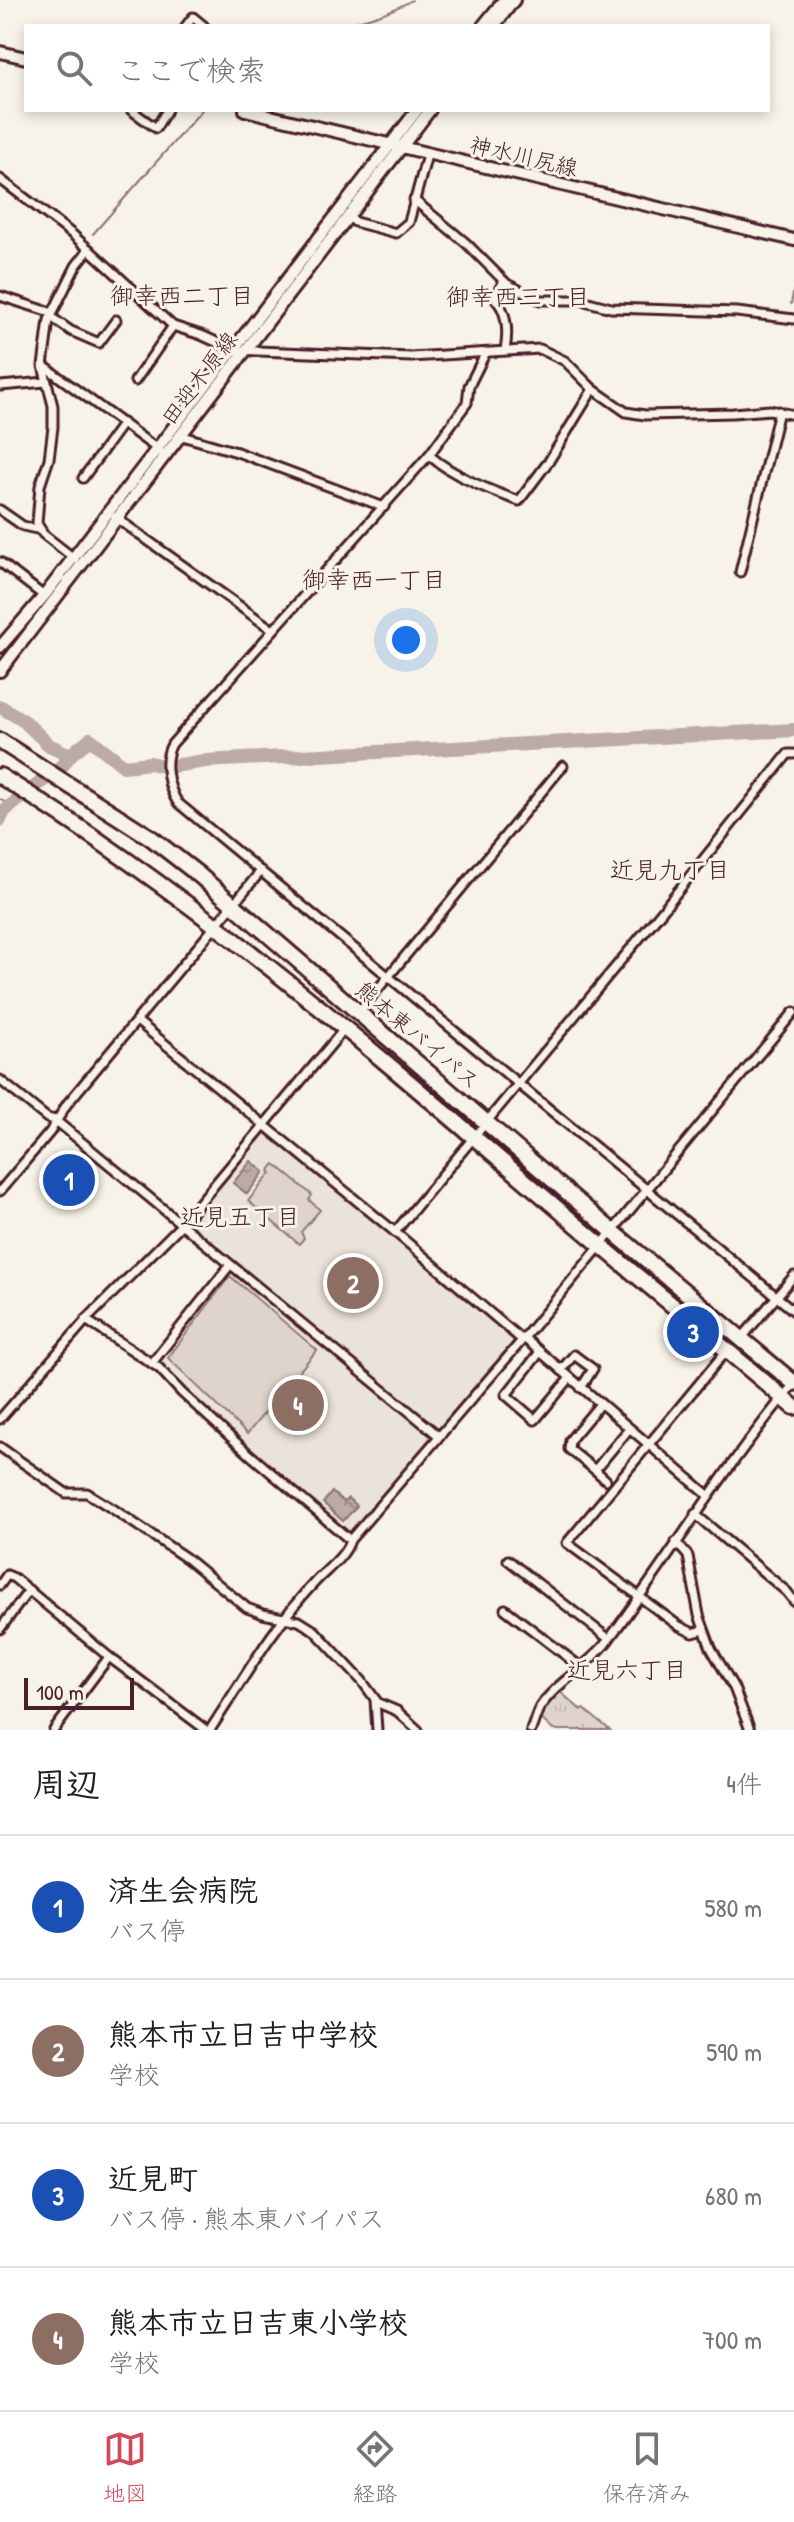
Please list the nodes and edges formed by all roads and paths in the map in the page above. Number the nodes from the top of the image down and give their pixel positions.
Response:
1 (504, 0) edge
2 (514, 0) edge
3 (485, 24) edge
4 (496, 24) edge
5 (0, 52) edge
6 (24, 58) edge
7 (134, 112) edge
8 (166, 112) edge
9 (253, 112) edge
10 (416, 112) edge
11 (428, 112) edge
12 (397, 148) junction
13 (427, 155) junction
14 (1, 182) edge
15 (414, 200) junction
16 (349, 217) junction
17 (794, 240) edge
18 (89, 249) junction
19 (504, 281) junction
20 (0, 296) edge
21 (52, 315) junction
22 (794, 319) edge
23 (116, 320) dead end
24 (173, 326) junction
25 (239, 350) junction
26 (505, 350) junction
27 (485, 354) junction
28 (43, 366) junction
29 (135, 381) dead end
30 (46, 382) junction
31 (0, 386) edge
32 (593, 389) junction
33 (779, 411) junction
34 (794, 415) edge
35 (123, 423) junction
36 (176, 434) junction
37 (161, 452) junction
38 (429, 455) junction
39 (83, 478) dead end
40 (384, 507) junction
41 (0, 510) edge
42 (112, 515) junction
43 (41, 530) junction
44 (77, 560) junction
45 (0, 562) edge
46 (740, 572) dead end
47 (44, 596) junction
48 (273, 630) junction
49 (0, 647) edge
50 (0, 671) edge
51 (0, 741) edge
52 (794, 754) edge
53 (563, 766) dead end
54 (6, 780) edge
55 (261, 871) junction
56 (233, 907) junction
57 (218, 925) junction
58 (387, 976) junction
59 (358, 1013) junction
60 (792, 1016) edge
61 (137, 1021) junction
62 (345, 1028) junction
63 (0, 1080) edge
64 (518, 1084) junction
65 (55, 1120) junction
66 (486, 1122) junction
67 (264, 1124) junction
68 (475, 1136) junction
69 (646, 1189) junction
70 (0, 1191) edge
71 (181, 1225) junction
72 (612, 1231) junction
73 (395, 1232) junction
74 (600, 1245) junction
75 (230, 1265) junction
76 (794, 1276) edge
77 (776, 1297) junction
78 (794, 1311) edge
79 (86, 1320) junction
80 (523, 1339) junction
81 (741, 1339) junction
82 (727, 1350) junction
83 (540, 1352) junction
84 (152, 1363) junction
85 (561, 1370) junction
86 (570, 1378) junction
87 (794, 1383) edge
88 (581, 1388) junction
89 (788, 1402) edge
90 (600, 1404) junction
91 (0, 1419) edge
92 (629, 1429) junction
93 (439, 1436) junction
94 (648, 1445) junction
95 (0, 1447) edge
96 (595, 1470) junction
97 (606, 1480) dead end
98 (709, 1496) junction
99 (695, 1514) junction
100 (350, 1540) junction
101 (676, 1542) junction
102 (508, 1560) dead end
103 (0, 1585) edge
104 (29, 1590) junction
105 (639, 1597) junction
106 (794, 1601) edge
107 (505, 1609) dead end
108 (283, 1618) junction
109 (0, 1629) edge
110 (704, 1630) junction
111 (609, 1639) junction
112 (109, 1657) junction
113 (582, 1668) junction
114 (375, 1700) junction
115 (194, 1727) edge
116 (54, 1730) edge
117 (208, 1730) edge
118 (377, 1730) edge
119 (418, 1730) edge
120 (531, 1730) edge
121 (750, 1730) edge

1 - 3 main road
2 - 4 main road
5 - 6 main road
7 - 8 street
9 - 12 main road, 神水川尻線
10 - 12 main road, 田迎木原線
11 - 12 main road, 田迎木原線
12 - 13 main road, 神水川尻線
12 - 16 main road, 田迎木原線
12 - 25 main road, 田迎木原線
13 - 15 street
13 - 17 main road, 神水川尻線
14 - 18 street
15 - 16 street
15 - 19 street
16 - 25 main road, 田迎木原線
18 - 21 street
18 - 24 street
19 - 22 street
19 - 26 street
20 - 21 street
21 - 23 street
21 - 28 street
24 - 25 street
24 - 29 street
25 - 27 street
25 - 36 main road, 田迎木原線
26 - 27 street
26 - 32 street
27 - 38 street
28 - 30 street
28 - 35 street
30 - 31 street
30 - 43 street
32 - 33 street
32 - 38 street
33 - 34 street
33 - 46 street
35 - 37 street
35 - 39 street
36 - 37 main road, 田迎木原線
36 - 40 street
37 - 42 main road, 田迎木原線
38 - 40 street
40 - 48 street
41 - 43 street
42 - 44 main road, 田迎木原線
42 - 48 street
43 - 44 street
44 - 47 main road, 田迎木原線
44 - 50 main road, 田迎木原線
45 - 47 street
47 - 49 main road, 田迎木原線
48 - 55 street
51 - 56 highway, 熊本東バイパス
52 - 64 street
53 - 58 street
54 - 57 highway, 熊本東バイパス
55 - 56 street
55 - 58 street
56 - 57 street
56 - 59 highway, 熊本東バイパス
57 - 61 street
57 - 62 highway, 熊本東バイパス
58 - 59 street
58 - 64 street
59 - 66 highway, 熊本東バイパス
60 - 69 street
61 - 65 street
61 - 67 street
62 - 67 street
62 - 68 highway, 熊本東バイパス
63 - 65 street
64 - 66 street
64 - 69 street
65 - 70 street
65 - 71 street
66 - 68 street
66 - 72 highway, 熊本東バイパス
67 - 71 street
67 - 73 street
68 - 73 street
68 - 74 highway, 熊本東バイパス
69 - 72 street
69 - 77 street
71 - 75 street
71 - 79 street
72 - 74 street
72 - 81 highway, 熊本東バイパス
73 - 80 street
74 - 80 street
74 - 82 highway, 熊本東バイパス
75 - 84 street
75 - 93 street
76 - 77 street
77 - 78 street
77 - 81 street
79 - 84 street
79 - 91 street
80 - 83 street
80 - 93 street
81 - 87 highway, 熊本東バイパス
82 - 89 highway, 熊本東バイパス
82 - 94 street
83 - 85 street
83 - 86 street
84 - 100 street
85 - 86 street
85 - 88 street
86 - 88 street
87 - 89 street
88 - 90 street
89 - 98 street
90 - 92 street
90 - 96 street
92 - 94 street
92 - 96 street
93 - 100 street
94 - 98 street
94 - 105 street
95 - 108 street
96 - 97 street
98 - 99 street
99 - 101 street
99 - 106 street
100 - 108 street
101 - 105 street
101 - 110 street
102 - 111 street
103 - 104 street
104 - 109 street
104 - 112 street
105 - 110 street
105 - 111 street
107 - 113 street
108 - 114 street
108 - 117 street
110 - 121 street
111 - 113 street
112 - 115 street
112 - 116 street
113 - 120 street
114 - 118 street
114 - 119 street
115 - 117 street

